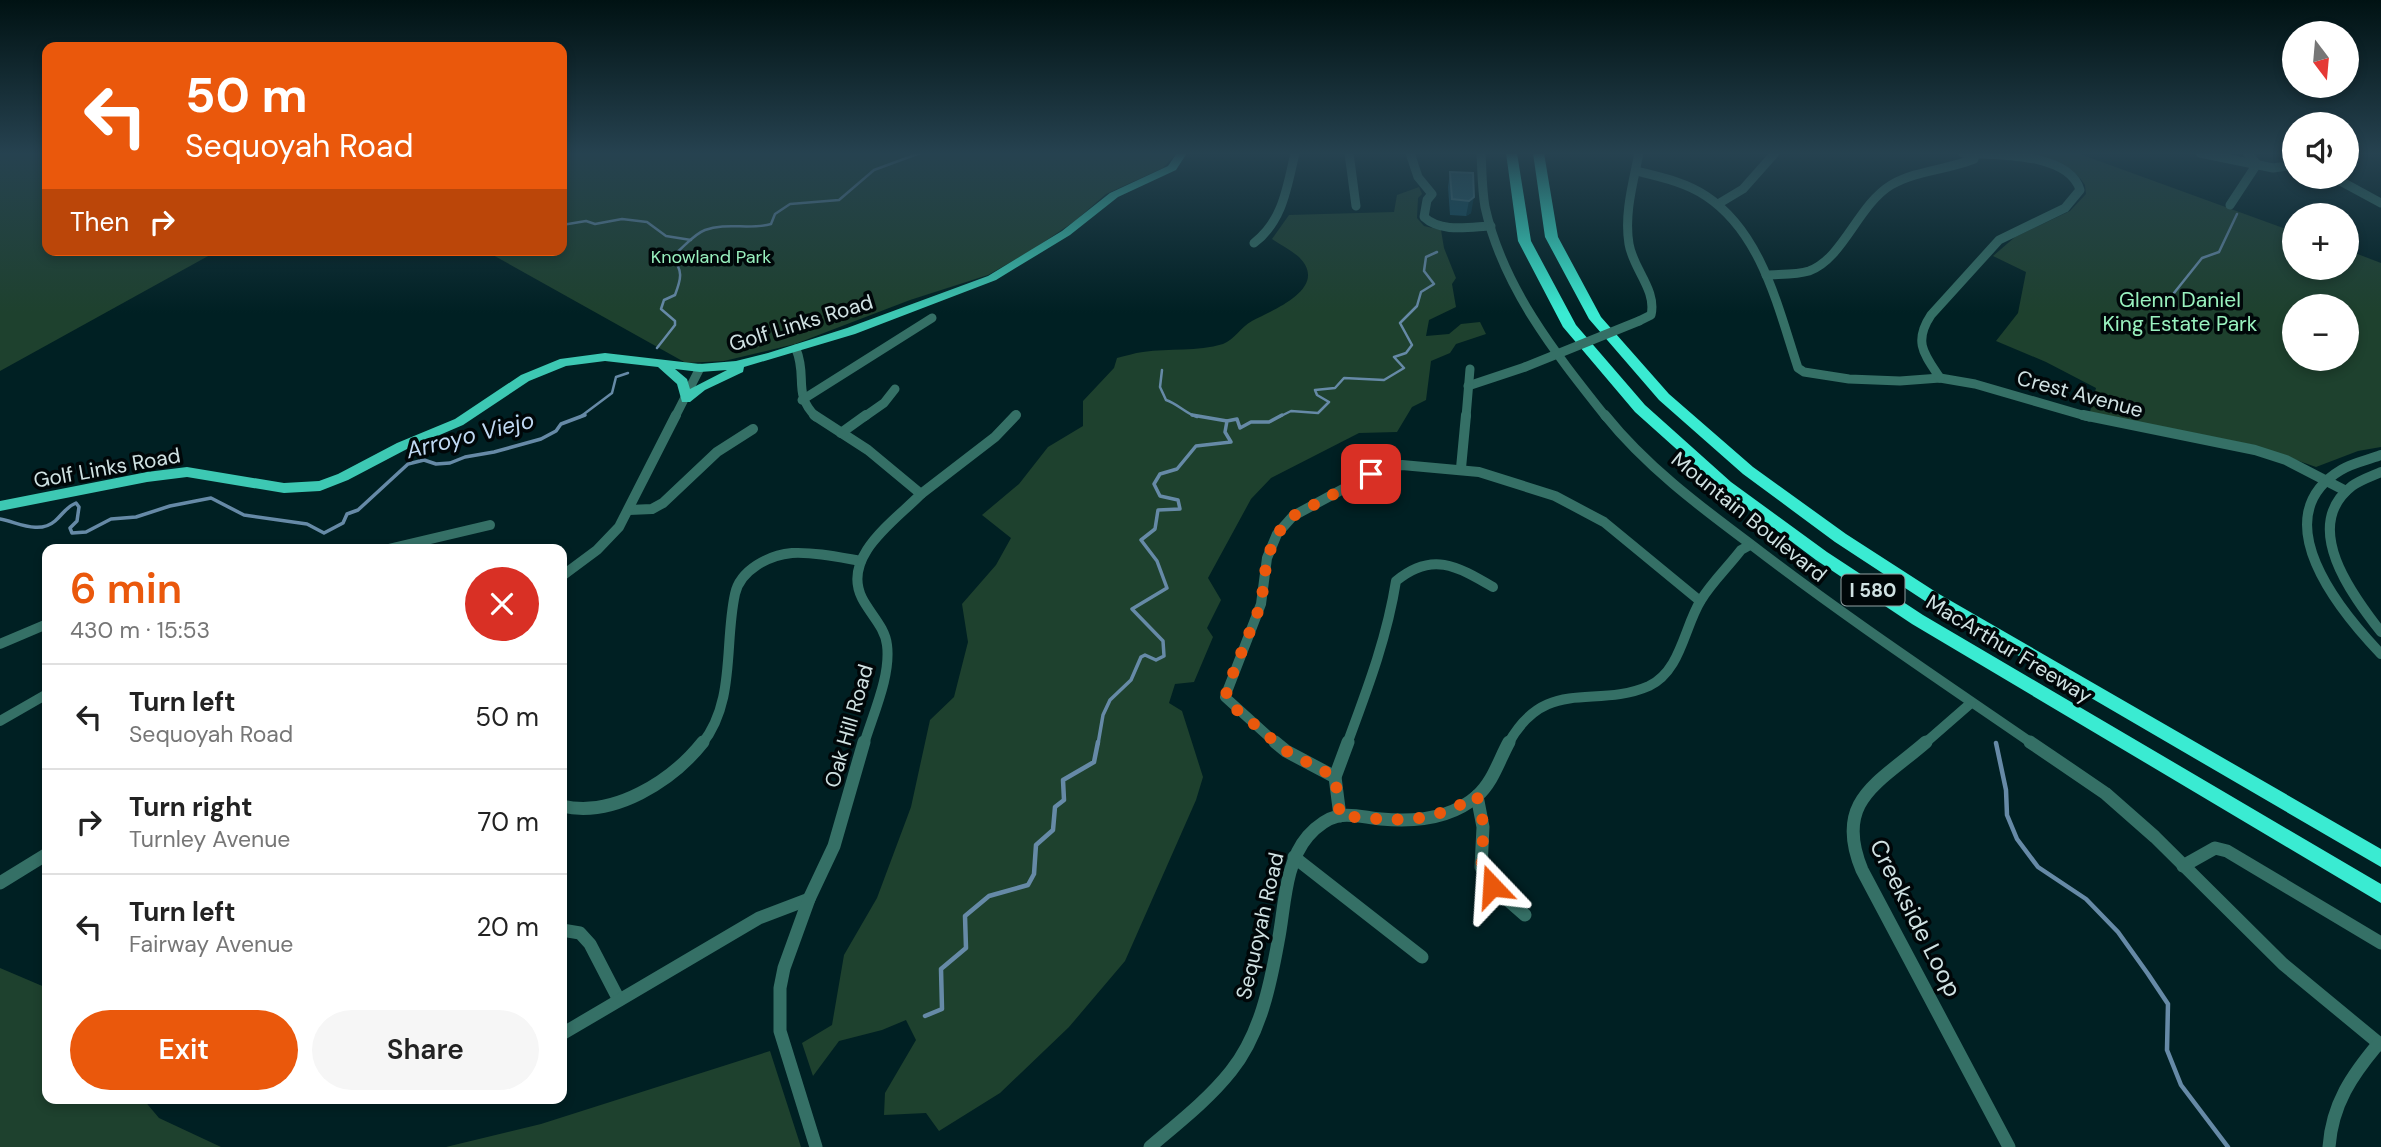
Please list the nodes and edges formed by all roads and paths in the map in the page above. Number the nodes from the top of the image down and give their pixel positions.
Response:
1 (1099, 207) edge
2 (1281, 207) edge
3 (1425, 207) edge
4 (1486, 207) edge
5 (1514, 207) edge
6 (1543, 207) edge
7 (1628, 207) edge
8 (1720, 207) edge
9 (1867, 207) edge
10 (2065, 207) edge
11 (1491, 226) junction
12 (1254, 243) dead end
13 (1766, 275) junction
14 (932, 318) dead end
15 (796, 349) junction
16 (760, 360) junction
17 (662, 364) junction
18 (700, 368) junction
19 (1470, 369) dead end
20 (1940, 378) junction
21 (1468, 386) junction
22 (895, 389) dead end
23 (685, 399) junction
24 (802, 400) junction
25 (1016, 415) dead end
26 (753, 429) dead end
27 (841, 432) junction
28 (2381, 455) edge
29 (1461, 468) junction
30 (2381, 472) edge
31 (2325, 480) junction
32 (2346, 491) junction
33 (922, 494) junction
34 (0, 506) edge
35 (629, 510) junction
36 (490, 525) dead end
37 (409, 544) edge
38 (1750, 545) junction
39 (860, 561) junction
40 (567, 572) edge
41 (1493, 587) dead end
42 (1700, 601) junction
43 (42, 626) edge
44 (2381, 632) edge
45 (0, 644) edge
46 (2381, 654) edge
47 (42, 697) edge
48 (1971, 703) junction
49 (0, 721) edge
50 (1335, 777) junction
51 (1477, 796) junction
52 (567, 807) edge
53 (1340, 816) junction
54 (42, 857) edge
55 (1294, 857) junction
56 (2381, 859) edge
57 (2183, 866) junction
58 (0, 883) edge
59 (2381, 894) edge
60 (809, 899) junction
61 (1525, 915) dead end
62 (567, 931) edge
63 (2381, 943) edge
64 (1422, 957) dead end
65 (619, 1000) junction
66 (567, 1031) edge
67 (2380, 1044) edge
68 (816, 1147) edge
69 (1150, 1147) edge
70 (2009, 1147) edge
71 (2329, 1147) edge

1 - 15 main road, Golf Links Road
2 - 12 street
3 - 11 street
4 - 11 street, Mountain Boulevard
5 - 59 highway, MacArthur Freeway / I 580
6 - 56 highway, MacArthur Freeway / I 580
7 - 21 street, bridge
8 - 13 street
9 - 13 street
10 - 20 street
11 - 38 street, Mountain Boulevard
13 - 20 street, Crest Avenue
14 - 24 street
15 - 16 main road, Golf Links Road
15 - 24 street
16 - 18 main road, Golf Links Road
16 - 23 main road
17 - 18 main road, Golf Links Road
17 - 23 main road
17 - 34 main road, Golf Links Road
18 - 23 street
19 - 21 street
20 - 31 street, Crest Avenue
21 - 29 street
22 - 27 street
23 - 35 street
24 - 27 street
25 - 33 street
26 - 35 street
27 - 33 street
28 - 31 street
29 - 42 street
29 - 50 street
30 - 32 street
31 - 32 street, Crest Avenue
31 - 46 street
32 - 44 street
33 - 39 street
35 - 40 street
36 - 37 street
38 - 42 street
38 - 48 street, Mountain Boulevard
39 - 52 street
39 - 60 street, Oak Hill Road
41 - 50 street
42 - 51 street
43 - 45 street
47 - 49 street
48 - 57 street, Mountain Boulevard
48 - 70 street, Creekside Loop
50 - 53 street
51 - 53 street
51 - 61 street
53 - 55 street, Sequoyah Road
54 - 58 street
55 - 64 street
55 - 69 street, Sequoyah Road
57 - 63 street
57 - 67 street, Mountain Boulevard
60 - 65 street
60 - 68 street, Oak Hill Road
62 - 65 street
65 - 66 street
67 - 71 street

